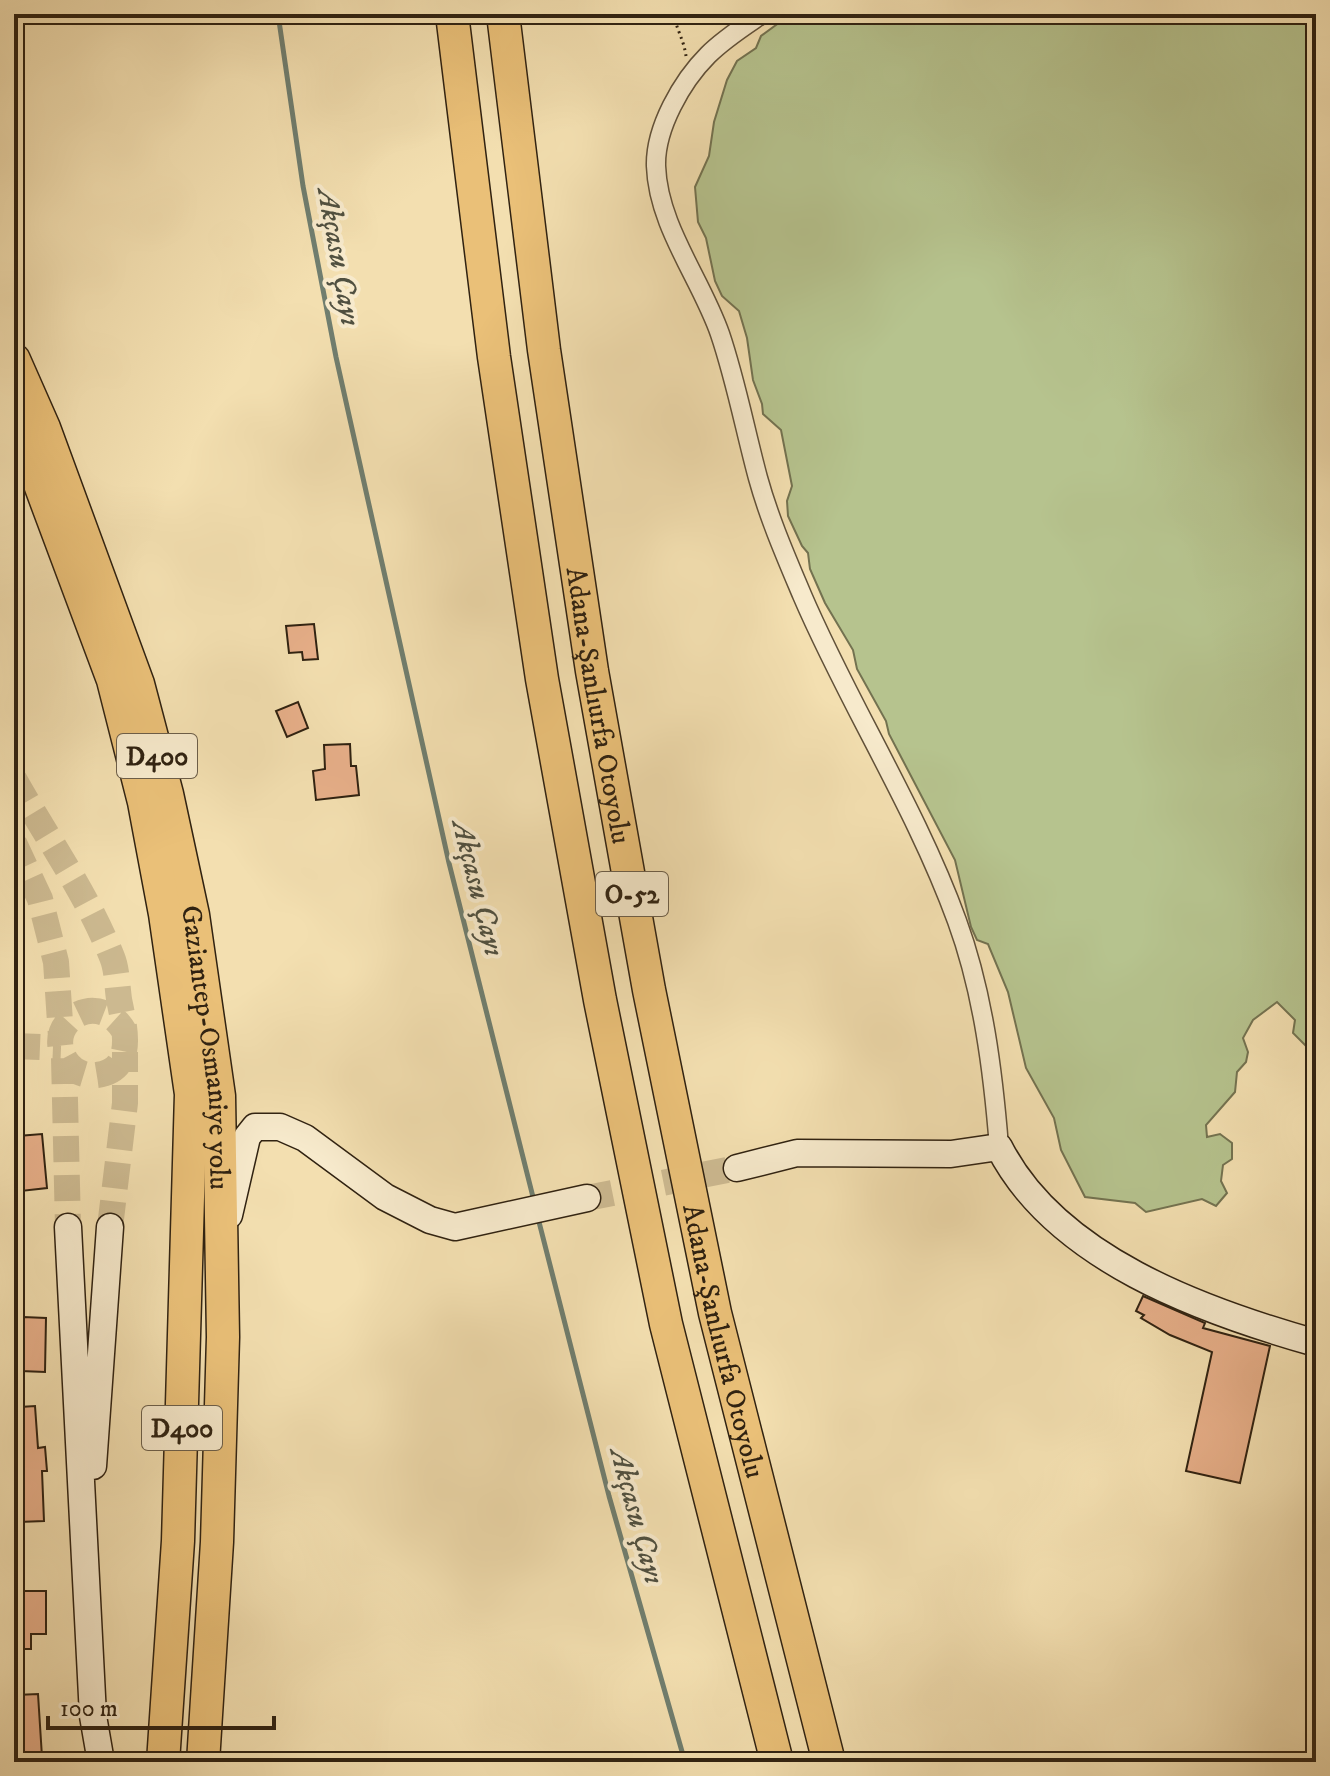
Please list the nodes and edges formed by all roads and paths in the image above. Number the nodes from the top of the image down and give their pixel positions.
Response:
1 (452, 14) edge
2 (503, 14) edge
3 (674, 14) edge
4 (762, 14) edge
5 (687, 80) junction
6 (14, 360) edge
7 (29, 425) edge
8 (999, 1147) junction
9 (737, 1168) tunnel mouth
10 (575, 1201) tunnel mouth
11 (68, 1227) tunnel mouth
12 (110, 1227) tunnel mouth
13 (223, 1240) junction
14 (1316, 1343) edge
15 (86, 1561) junction
16 (101, 1762) edge
17 (163, 1762) edge
18 (203, 1762) edge
19 (777, 1762) edge
20 (829, 1762) edge

1 - 19 highway, Adana-Şanlıurfa Otoyolu / O-52
2 - 20 highway, Adana-Şanlıurfa Otoyolu / O-52
3 - 5 path
4 - 5 street
5 - 8 street
6 - 7 highway, Gaziantep-Osmaniye yolu / D400
7 - 13 highway, Gaziantep-Osmaniye yolu / D400
7 - 17 highway, Gaziantep-Osmaniye yolu / D400
8 - 9 street
8 - 14 street
10 - 13 street
11 - 15 street
12 - 15 street
13 - 18 highway, Gaziantep-Osmaniye yolu / D400
15 - 16 street

